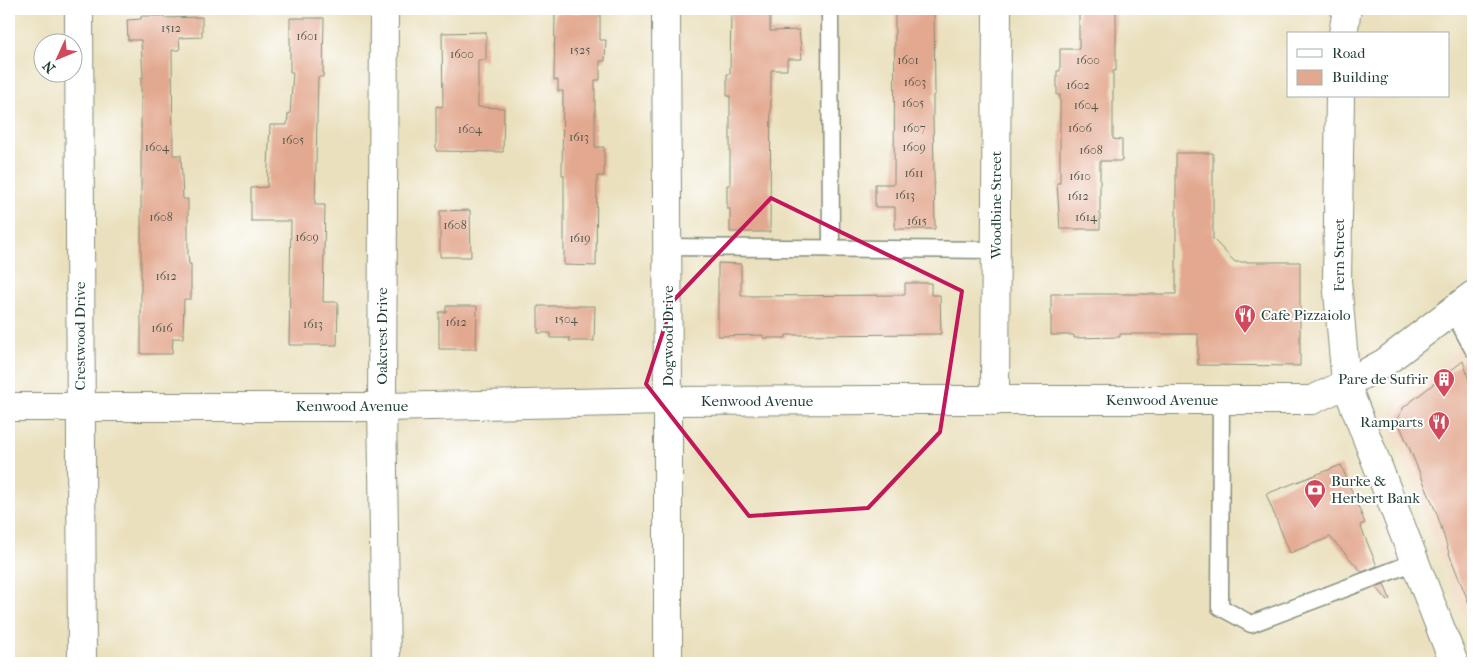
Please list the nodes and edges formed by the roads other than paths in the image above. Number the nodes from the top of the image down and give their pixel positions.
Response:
1 (79, 9) edge
2 (384, 9) edge
3 (666, 9) edge
4 (830, 9) edge
5 (997, 9) edge
6 (1346, 9) edge
7 (1343, 32) edge
8 (1340, 98) edge
9 (668, 247) junction
10 (831, 249) junction
11 (996, 250) junction
12 (1463, 302) edge
13 (1473, 349) edge
14 (1346, 384) junction
15 (1221, 400) junction
16 (668, 401) junction
17 (995, 401) junction
18 (9, 406) edge
19 (80, 407) junction
20 (382, 407) junction
21 (1415, 562) junction
22 (82, 663) edge
23 (386, 663) edge
24 (668, 663) edge
25 (1454, 663) edge

1 - 19 street, Crestwood Drive
2 - 20 street, Oakcrest Drive
3 - 9 street, Dogwood Drive
4 - 10 lane
5 - 11 street, Woodbine Street
6 - 7 street
8 - 14 street, Fern Street
9 - 10 lane
9 - 16 street, Dogwood Drive
10 - 11 lane
11 - 17 street, Woodbine Street
12 - 13 lane
12 - 14 street, Kenwood Avenue
14 - 15 street, Kenwood Avenue
14 - 21 street, Fern Street
15 - 17 street, Kenwood Avenue
15 - 21 lane
16 - 17 street, Kenwood Avenue
16 - 20 street, Kenwood Avenue
16 - 24 street, Dogwood Drive
18 - 19 street, Kenwood Avenue
19 - 20 street, Kenwood Avenue
19 - 22 street, Crestwood Drive
20 - 23 street, Oakcrest Drive
21 - 25 street, Fern Street

